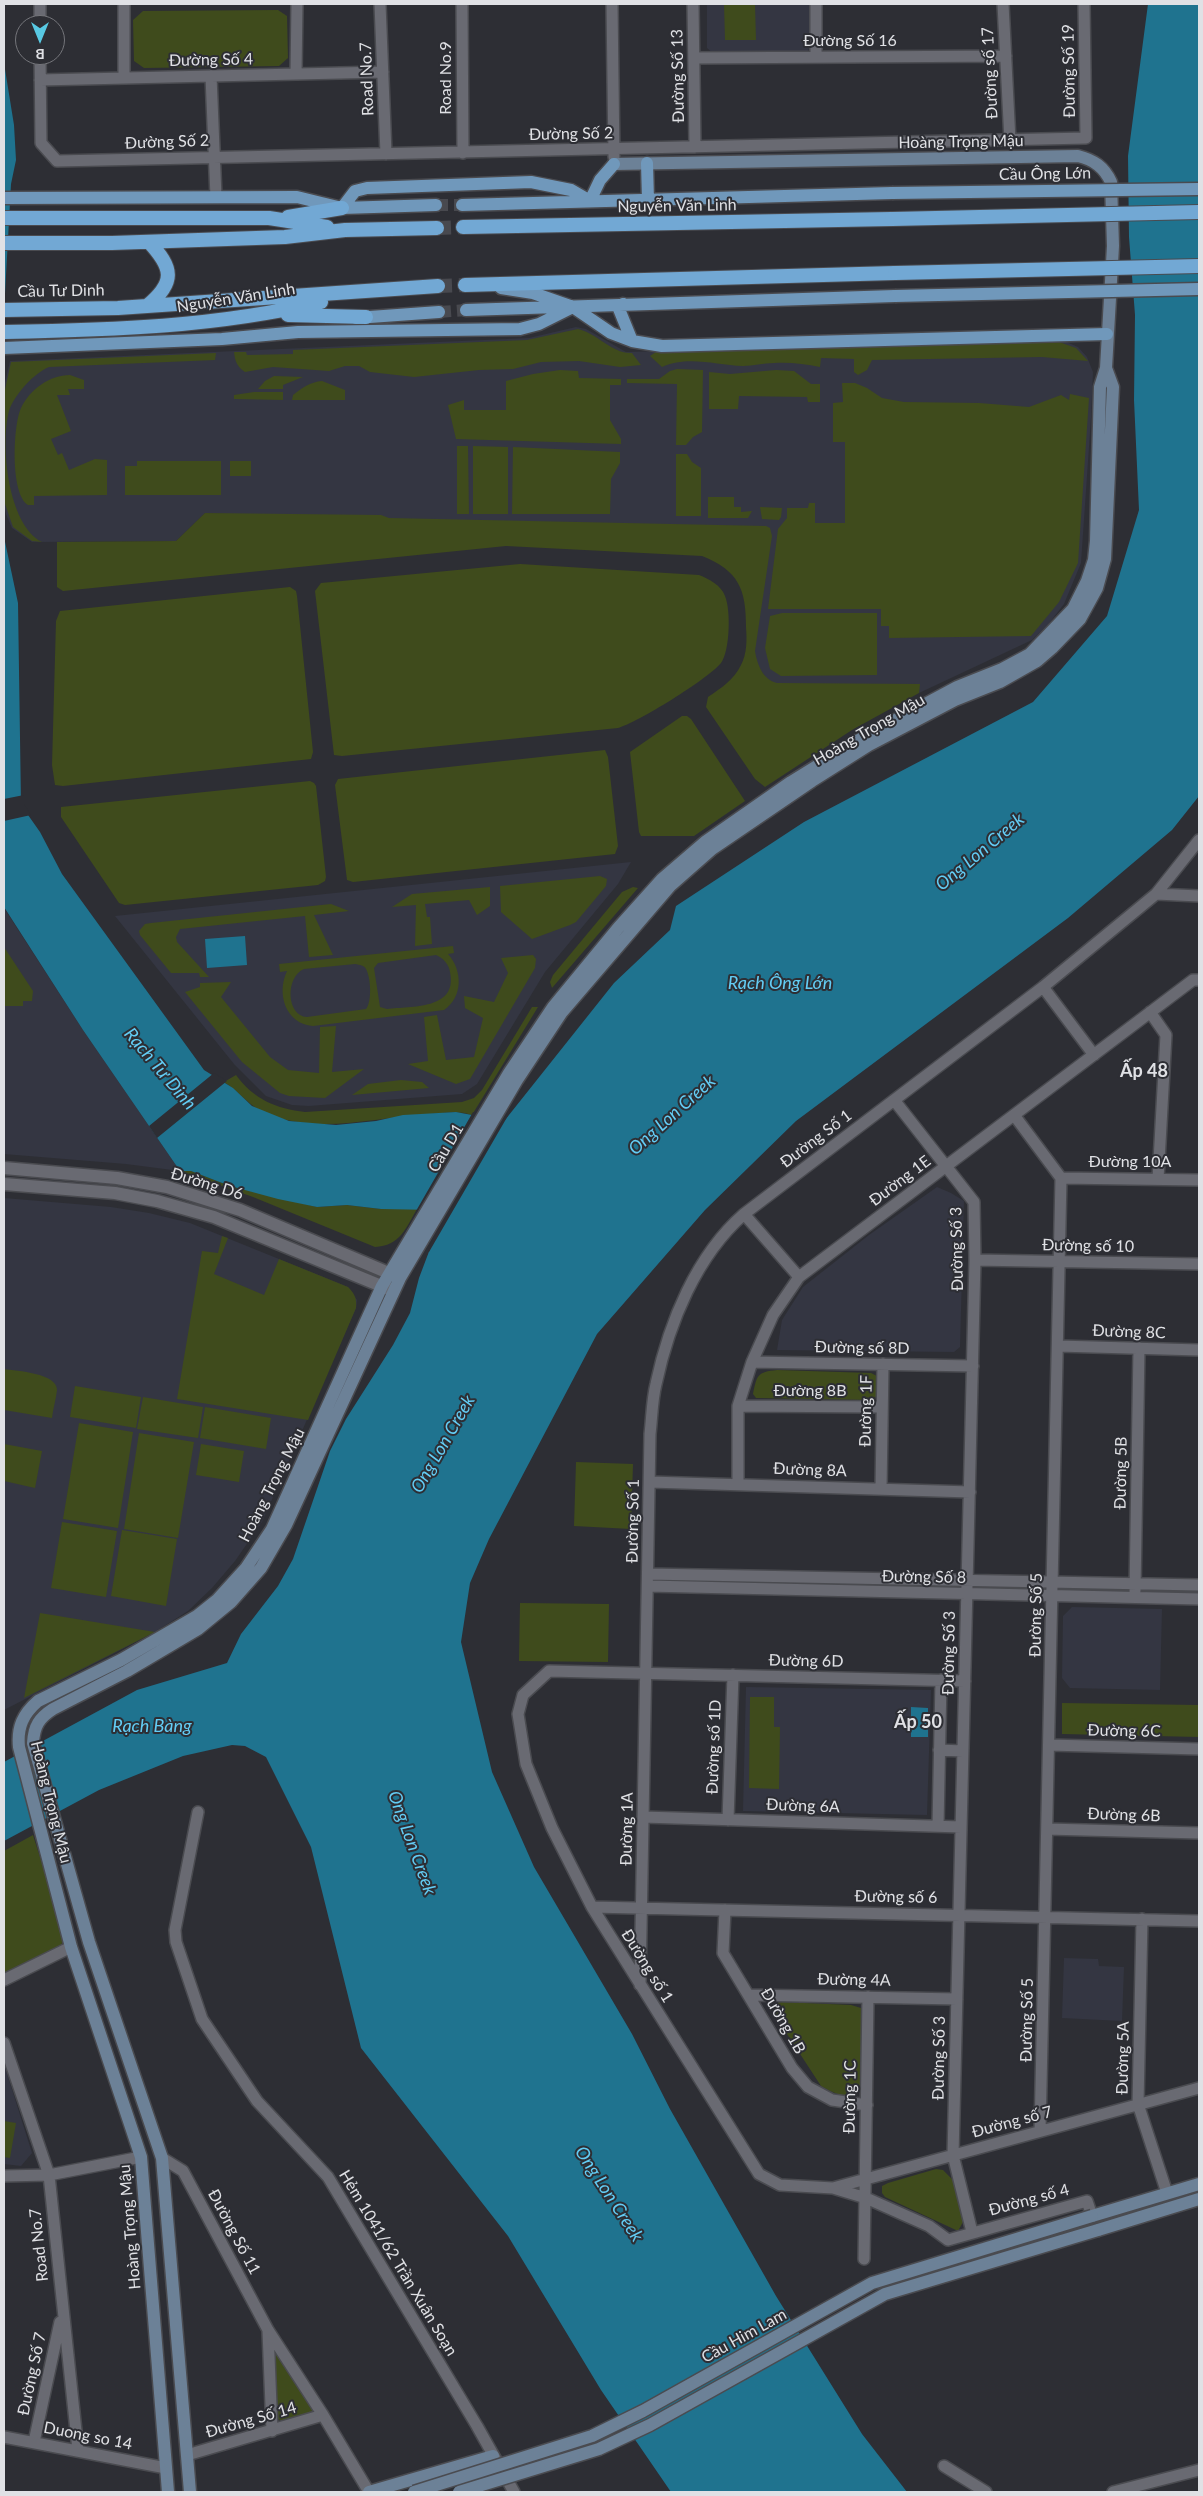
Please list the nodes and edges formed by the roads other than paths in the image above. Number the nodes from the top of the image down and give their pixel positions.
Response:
1 (124, 4) edge
2 (297, 4) edge
3 (380, 4) edge
4 (462, 4) edge
5 (612, 4) edge
6 (692, 4) edge
7 (816, 4) edge
8 (1003, 4) edge
9 (1084, 4) edge
10 (1006, 56) junction
11 (816, 57) junction
12 (694, 58) junction
13 (40, 65) edge
14 (383, 72) junction
15 (296, 74) junction
16 (210, 76) junction
17 (124, 78) junction
18 (40, 80) junction
19 (1086, 138) joint
20 (1010, 141) junction
21 (695, 147) junction
22 (614, 149) junction
23 (463, 153) junction
24 (386, 154) junction
25 (214, 157) junction
26 (648, 163) junction
27 (614, 164) junction
28 (1199, 189) edge
29 (892, 194) joint
30 (216, 197) junction
31 (4, 198) edge
32 (648, 200) junction
33 (590, 201) junction
34 (436, 205) tunnel mouth
35 (462, 205) tunnel mouth
36 (342, 208) junction
37 (1199, 212) edge
38 (4, 218) edge
39 (269, 218) junction
40 (463, 227) tunnel mouth
41 (437, 228) tunnel mouth
42 (346, 230) junction
43 (4, 242) edge
44 (150, 242) junction
45 (1199, 266) edge
46 (464, 285) tunnel mouth
47 (484, 285) junction
48 (438, 286) tunnel mouth
49 (1199, 289) edge
50 (359, 293) junction
51 (623, 304) junction
52 (148, 306) junction
53 (573, 307) junction
54 (118, 308) joint
55 (4, 310) edge
56 (466, 310) tunnel mouth
57 (439, 312) tunnel mouth
58 (267, 315) junction
59 (366, 317) junction
60 (4, 332) edge
61 (298, 332) junction
62 (1107, 334) junction
63 (632, 341) junction
64 (4, 348) edge
65 (1199, 840) edge
66 (1156, 894) junction
67 (1199, 896) edge
68 (1199, 980) edge
69 (1044, 986) junction
70 (1150, 1012) junction
71 (1094, 1055) junction
72 (513, 1077) joint
73 (894, 1100) junction
74 (1014, 1115) junction
75 (946, 1166) junction
76 (4, 1168) edge
77 (117, 1178) junction
78 (1061, 1178) junction
79 (1158, 1179) junction
80 (1199, 1180) edge
81 (4, 1184) edge
82 (115, 1194) junction
83 (744, 1214) junction
84 (416, 1241) joint
85 (975, 1260) junction
86 (1060, 1262) junction
87 (1199, 1264) edge
88 (395, 1276) junction
89 (799, 1278) junction
90 (388, 1289) junction
91 (1058, 1346) junction
92 (1139, 1348) junction
93 (1199, 1350) edge
94 (752, 1362) junction
95 (883, 1364) junction
96 (973, 1366) junction
97 (738, 1406) junction
98 (882, 1408) junction
99 (650, 1482) junction
100 (738, 1484) junction
101 (881, 1489) junction
102 (970, 1492) junction
103 (649, 1574) junction
104 (967, 1580) junction
105 (1053, 1582) junction
106 (1135, 1584) junction
107 (1199, 1585) edge
108 (648, 1586) junction
109 (967, 1594) junction
110 (1052, 1596) junction
111 (1135, 1598) junction
112 (1199, 1599) edge
113 (124, 1665) junction
114 (646, 1673) junction
115 (733, 1675) junction
116 (940, 1680) junction
117 (964, 1681) junction
118 (1049, 1746) junction
119 (1199, 1748) edge
120 (939, 1750) junction
121 (963, 1750) junction
122 (198, 1812) dead end
123 (643, 1817) junction
124 (728, 1820) junction
125 (938, 1826) junction
126 (961, 1827) junction
127 (1047, 1829) junction
128 (1199, 1833) edge
129 (592, 1907) junction
130 (641, 1908) junction
131 (725, 1910) junction
132 (959, 1915) junction
133 (1045, 1916) junction
134 (1142, 1919) junction
135 (1199, 1921) edge
136 (71, 1947) junction
137 (4, 1980) edge
138 (640, 1985) junction
139 (749, 1994) junction
140 (868, 1997) junction
141 (957, 1999) junction
142 (4, 2044) edge
143 (1199, 2088) edge
144 (1138, 2104) junction
145 (867, 2105) junction
146 (1040, 2131) junction
147 (953, 2155) junction
148 (141, 2158) junction
149 (162, 2158) junction
150 (49, 2175) junction
151 (4, 2176) edge
152 (866, 2179) junction
153 (1199, 2184) edge
154 (833, 2188) junction
155 (1167, 2193) junction
156 (866, 2198) junction
157 (1199, 2199) edge
158 (1092, 2216) junction
159 (972, 2232) junction
160 (948, 2240) joint
161 (864, 2259) dead end
162 (62, 2313) junction
163 (268, 2330) junction
164 (158, 2359) junction
165 (180, 2360) junction
166 (323, 2416) junction
167 (272, 2431) junction
168 (4, 2437) edge
169 (34, 2442) junction
170 (78, 2450) junction
171 (187, 2454) junction
172 (493, 2456) junction
173 (944, 2466) dead end
174 (166, 2468) junction
175 (1199, 2470) edge
176 (168, 2492) edge
177 (190, 2492) edge
178 (369, 2492) edge
179 (414, 2492) edge
180 (459, 2492) edge
181 (514, 2492) edge
182 (986, 2492) edge
183 (1113, 2492) edge

1 - 17 street
2 - 15 street
3 - 14 street, Road No.7
4 - 23 street, Road No.9
5 - 22 street
6 - 12 street, Đường Số 13
7 - 11 street
8 - 10 street, Đường số 17
9 - 19 street, Đường Số 19
10 - 11 street, Đường Số 16
10 - 20 street, Đường số 17
11 - 12 street, Đường Số 16
12 - 21 street, Đường Số 13
13 - 18 street
14 - 15 street, Đường Số 4
14 - 24 street, Road No.7
15 - 16 street, Đường Số 4
16 - 17 street, Đường Số 4
16 - 25 street
17 - 18 street, Đường Số 4
18 - 25 street, Đường Số 2
19 - 20 street, Đường Số 2
20 - 21 street, Đường Số 2
21 - 22 street, Đường Số 2
22 - 23 street, Đường Số 2
22 - 27 street
23 - 24 street, Đường Số 2
24 - 25 street, Đường Số 2
25 - 30 street
26 - 27 main road, Hoàng Trọng Mậu
26 - 32 main road
26 - 62 main road, Hoàng Trọng Mậu
27 - 33 main road
28 - 29 main road, Cầu Ông Lớn, bridge
29 - 32 main road, Nguyễn Văn Linh
30 - 31 main road
30 - 36 main road
32 - 33 main road, Nguyễn Văn Linh
33 - 35 main road, Nguyễn Văn Linh
33 - 36 main road, Nguyễn Văn Linh
34 - 36 main road
36 - 39 highway
37 - 40 highway, Nguyễn Văn Linh, bridge
38 - 39 highway
39 - 42 highway
41 - 42 highway
42 - 44 highway
43 - 44 highway
44 - 52 highway
45 - 47 highway, Nguyễn Văn Linh, bridge
46 - 47 highway, Nguyễn Văn Linh
47 - 53 main road, Nguyễn Văn Linh
48 - 50 highway, Nguyễn Văn Linh
49 - 51 main road, Nguyễn Văn Linh, bridge
50 - 52 highway, Nguyễn Văn Linh
50 - 58 highway, Nguyễn Văn Linh
51 - 53 main road, Nguyễn Văn Linh
51 - 63 main road
52 - 54 highway, Nguyễn Văn Linh
53 - 56 main road, Nguyễn Văn Linh
53 - 61 main road, Nguyễn Văn Linh
53 - 63 main road
54 - 55 highway, Cầu Tư Dinh
57 - 59 main road, Nguyễn Văn Linh
58 - 59 highway
58 - 60 highway, Nguyễn Văn Linh
59 - 61 main road, Nguyễn Văn Linh
61 - 64 main road, Nguyễn Văn Linh
62 - 63 main road
62 - 72 main road, Hoàng Trọng Mậu
65 - 66 street, Đường Số 1
66 - 67 street
66 - 69 street, Đường Số 1
68 - 70 street, Đường 1E
69 - 71 street
69 - 73 street, Đường Số 1
70 - 71 street, Đường 1E
70 - 79 street
71 - 74 street, Đường 1E
72 - 84 main road, Cầu D1
73 - 75 street, Đường Số 3
73 - 83 street, Đường Số 1
74 - 75 street, Đường 1E
74 - 78 street
75 - 85 street, Đường Số 3
75 - 89 street, Đường 1E
76 - 77 street, Đường D6
77 - 82 street
77 - 88 street, Đường D6
78 - 79 street, Đường 10A
78 - 86 street, Đường Số 5
79 - 80 street, Đường 10A
81 - 82 street, Đường D6
82 - 90 street, Đường D6
83 - 89 street
83 - 99 street, Đường Số 1
84 - 88 main road, Hoàng Trọng Mậu
85 - 86 street, Đường số 10
85 - 96 street, Đường Số 3
86 - 87 street, Đường số 10
86 - 91 street, Đường Số 5
88 - 90 main road, Hoàng Trọng Mậu
89 - 94 street, Đường 1E
90 - 113 main road, Hoàng Trọng Mậu
91 - 92 street, Đường 8C
91 - 105 street, Đường Số 5
92 - 93 street, Đường 8C
92 - 106 street, Đường 5B
94 - 95 street, Đường số 8D
94 - 97 street, Đường 1E
95 - 96 street, Đường số 8D
95 - 98 street, Đường 1F
96 - 102 street, Đường Số 3
97 - 98 street, Đường 8B
97 - 100 street, Đường 1E
98 - 101 street, Đường 1F
99 - 100 street, Đường 8A
99 - 103 street, Đường Số 1
100 - 101 street, Đường 8A
101 - 102 street, Đường 8A
102 - 104 street, Đường Số 3
103 - 104 street, Đường Số 8
103 - 108 street, Đường Số 1
104 - 105 street, Đường Số 8
104 - 109 street, Đường Số 3
105 - 106 street, Đường Số 8
105 - 110 street, Đường Số 5
106 - 107 street, Đường Số 8
106 - 111 street, Đường 5B
108 - 109 street, Đường Số 8
108 - 114 street, Đường Số 1
109 - 110 street, Đường Số 8
109 - 117 street, Đường Số 3
110 - 111 street, Đường Số 8
110 - 118 street, Đường Số 5
111 - 112 street, Đường Số 8
113 - 136 main road, Hoàng Trọng Mậu
113 - 149 main road, Hoàng Trọng Mậu
114 - 115 street, Đường 6D
114 - 123 street, Đường 1A
114 - 129 street, Đường số 1
115 - 116 street, Đường 6D
115 - 124 street, Đường số 1D
116 - 117 street, Đường 6D
116 - 120 street
117 - 121 street, Đường Số 3
118 - 119 street, Đường 6C
118 - 127 street, Đường Số 5
120 - 121 street
120 - 125 street
121 - 126 street, Đường Số 3
122 - 172 street, Hẻm 1041/62 Trần Xuân Soạn
123 - 124 street, Đường 6A
123 - 130 street, Đường 1A
124 - 125 street, Đường 6A
125 - 126 street, Đường 6A
126 - 132 street, Đường Số 3
127 - 128 street, Đường 6B
127 - 133 street, Đường Số 5
129 - 130 street, Đường số 6
129 - 138 street, Đường số 1
130 - 131 street, Đường số 6
130 - 138 street, Đường 1A
131 - 132 street, Đường số 6
131 - 139 street, Đường 1B
132 - 133 street, Đường số 6
132 - 141 street, Đường Số 3
133 - 134 street, Đường số 6
133 - 146 street, Đường Số 5
134 - 135 street, Đường số 6
134 - 144 street, Đường 5A
136 - 137 street
136 - 148 main road, Hoàng Trọng Mậu
138 - 154 street, Đường số 1
139 - 140 street, Đường 4A
139 - 145 street, Đường 1B
140 - 141 street, Đường 4A
140 - 145 street, Đường 1C
141 - 147 street, Đường Số 3
142 - 150 street, Road No.7
143 - 144 street, Đường số 7
144 - 146 street, Đường số 7
144 - 155 street, Đường 5A
145 - 152 street, Đường 1C
146 - 147 street, Đường số 7
147 - 152 street, Đường số 7
147 - 159 street, Đường Số 3
148 - 149 main road
148 - 150 street
148 - 164 main road, Hoàng Trọng Mậu
149 - 163 street, Đường Số 11
149 - 165 main road, Hoàng Trọng Mậu
150 - 151 street
150 - 162 street, Road No.7
152 - 154 street, Đường số 7
152 - 156 street, Đường 1C
153 - 155 main road
154 - 156 street, Đường số 1
155 - 158 main road
156 - 160 street, Đường số 1
156 - 161 street, Đường 1C
157 - 180 main road, Cầu Him Lam, bridge
158 - 159 street, Đường số 4
158 - 179 main road, Cầu Him Lam, bridge
159 - 160 street, Đường Số 4
162 - 169 street, Đường Số 7
162 - 170 street, Road No.7
163 - 166 street, Đường Số 11
163 - 167 street, Đường Số 11
164 - 165 main road
164 - 174 main road, Hoàng Trọng Mậu
165 - 171 main road, Hoàng Trọng Mậu
166 - 167 street, Đường Số 14
166 - 178 street, Đường Số 11
167 - 171 street, Đường Số 14
168 - 169 street, Duong so 14
169 - 170 street, Duong so 14
170 - 174 street, Duong so 14
171 - 177 main road, Hoàng Trọng Mậu
172 - 178 main road
172 - 181 street, Hẻm 1041/62 Trần Xuân Soạn
173 - 182 street
174 - 176 main road, Hoàng Trọng Mậu
175 - 183 street

